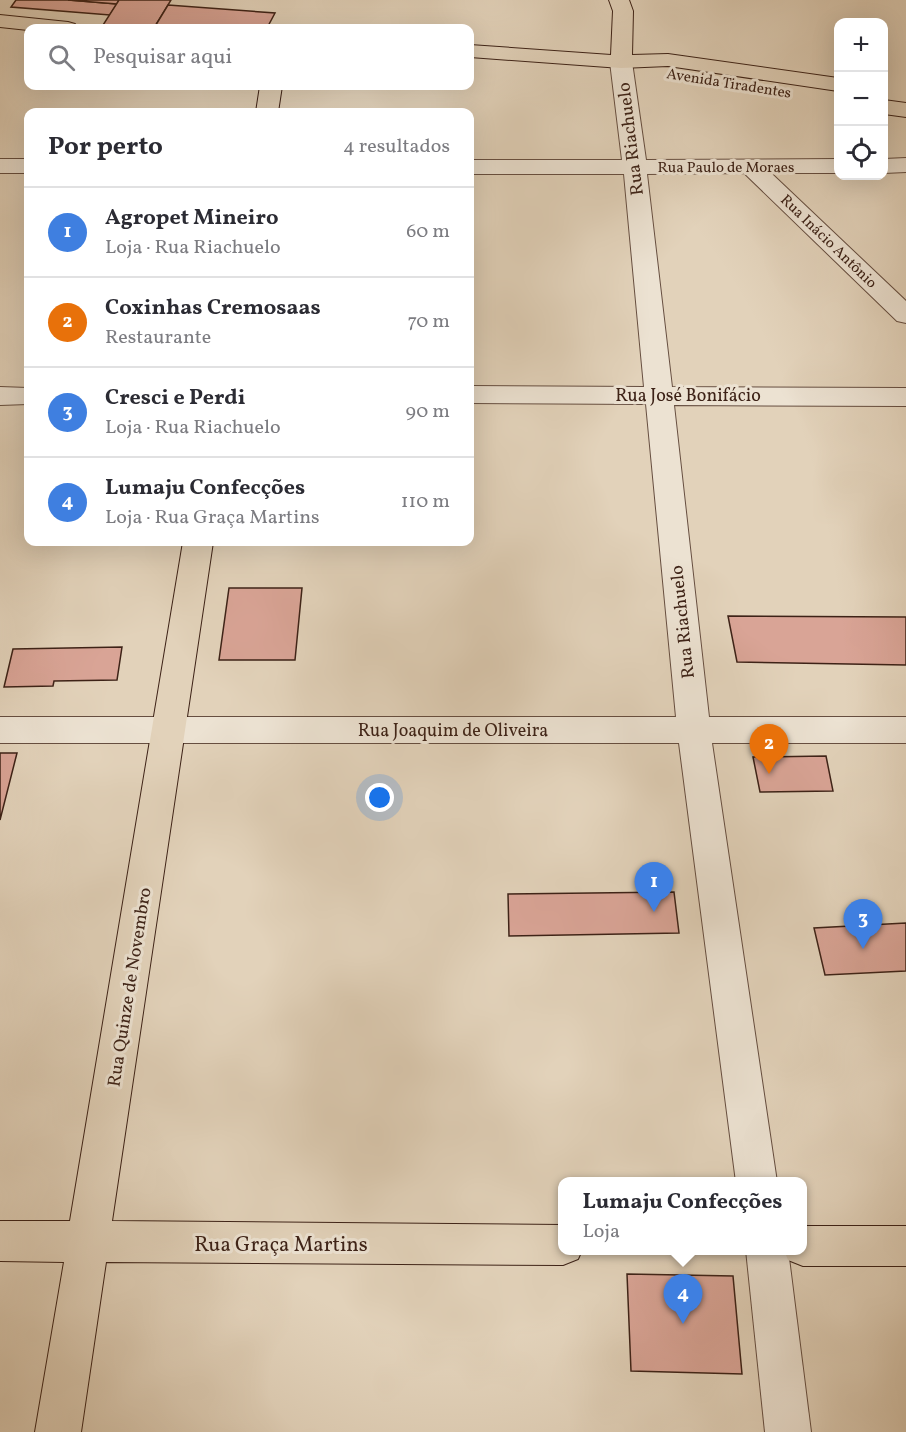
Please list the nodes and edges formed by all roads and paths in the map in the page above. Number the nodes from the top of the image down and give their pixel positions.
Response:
1 (619, 0) edge
2 (0, 21) edge
3 (29, 24) edge
4 (474, 51) edge
5 (621, 62) junction
6 (834, 84) edge
7 (270, 90) edge
8 (888, 93) edge
9 (906, 95) edge
10 (834, 99) edge
11 (268, 108) edge
12 (888, 108) edge
13 (906, 110) edge
14 (906, 165) edge
15 (0, 166) edge
16 (24, 166) edge
17 (834, 166) edge
18 (888, 166) edge
19 (474, 167) edge
20 (634, 167) junction
21 (751, 167) junction
22 (906, 315) edge
23 (474, 395) edge
24 (657, 395) junction
25 (0, 396) edge
26 (24, 396) edge
27 (906, 397) edge
28 (197, 546) edge
29 (0, 730) edge
30 (169, 730) junction
31 (694, 730) junction
32 (906, 730) edge
33 (756, 1177) edge
34 (0, 1241) edge
35 (88, 1243) junction
36 (558, 1245) edge
37 (807, 1246) edge
38 (906, 1246) edge
39 (767, 1255) edge
40 (58, 1432) edge
41 (788, 1432) edge

1 - 5 main road
2 - 3 main road
4 - 5 main road, Avenida Tiradentes
5 - 6 main road, Avenida Tiradentes
5 - 10 main road, Avenida Tiradentes
5 - 20 street, Rua Riachuelo
7 - 11 main road
8 - 9 main road
12 - 13 main road
14 - 18 street
15 - 16 street
17 - 21 street, Rua Paulo de Moraes
19 - 20 street, Rua Paulo de Moraes
20 - 21 street, Rua Paulo de Moraes
20 - 24 street, Rua Riachuelo
21 - 22 street, Rua Inácio Antônio
23 - 24 street, Rua José Bonifácio
24 - 27 street, Rua José Bonifácio
24 - 31 street, Rua Riachuelo
25 - 26 street
28 - 30 main road, Rua Quinze de Novembro
29 - 30 street, Rua Joaquim de Oliveira
30 - 31 street, Rua Joaquim de Oliveira
30 - 35 main road, Rua Quinze de Novembro
31 - 32 street, Rua Joaquim de Oliveira
31 - 33 street, Rua Riachuelo
34 - 35 main road, Rua Graça Martins
35 - 36 main road, Rua Graça Martins
35 - 40 main road, Rua Quinze de Novembro
37 - 38 main road
39 - 41 street

